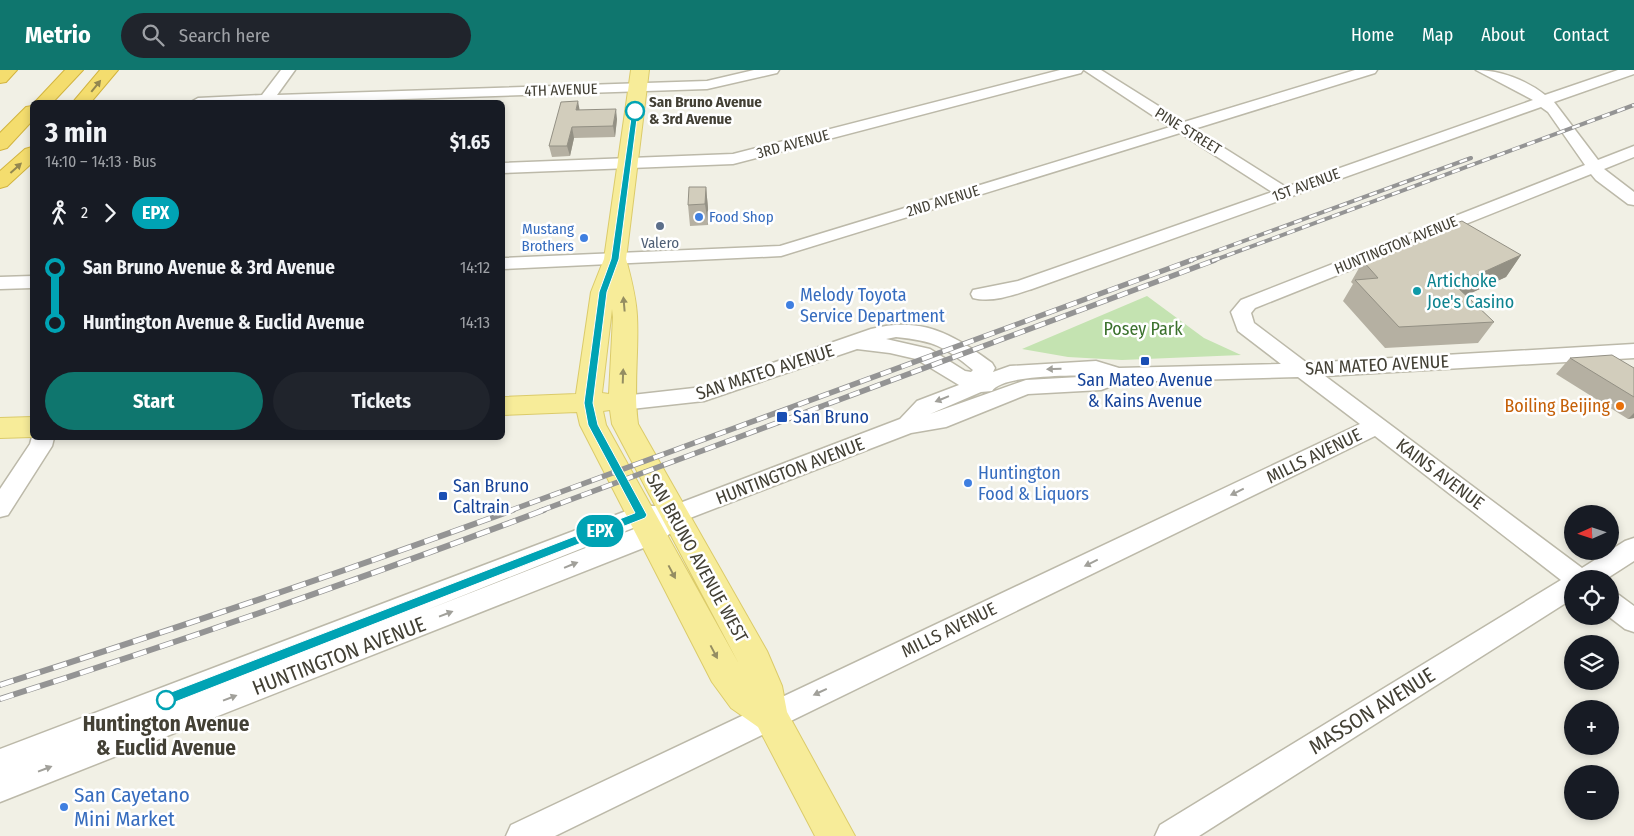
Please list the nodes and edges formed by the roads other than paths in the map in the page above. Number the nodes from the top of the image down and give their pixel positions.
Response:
1 (8, 70) edge
2 (66, 70) edge
3 (74, 70) edge
4 (109, 70) edge
5 (288, 70) edge
6 (772, 70) edge
7 (1076, 70) edge
8 (1091, 70) edge
9 (1370, 70) edge
10 (1483, 70) edge
11 (1631, 70) edge
12 (0, 78) edge
13 (639, 78) edge
14 (44, 100) edge
15 (44, 100) edge
16 (84, 100) edge
17 (267, 100) edge
18 (282, 100) edge
19 (1544, 100) junction
20 (29, 115) edge
21 (1183, 128) junction
22 (0, 144) edge
23 (1634, 151) edge
24 (30, 155) edge
25 (628, 163) junction
26 (1594, 167) junction
27 (505, 168) edge
28 (0, 182) edge
29 (1285, 193) junction
30 (1634, 200) edge
31 (615, 259) junction
32 (505, 264) edge
33 (30, 282) edge
34 (0, 284) edge
35 (980, 294) dead end
36 (1634, 351) edge
37 (1302, 370) junction
38 (988, 385) junction
39 (622, 402) junction
40 (588, 403) junction
41 (505, 406) edge
42 (1376, 426) junction
43 (30, 427) edge
44 (0, 428) edge
45 (42, 440) edge
46 (0, 508) edge
47 (655, 521) junction
48 (1634, 548) edge
49 (1566, 570) edge
50 (1599, 570) edge
51 (1564, 591) edge
52 (1619, 610) edge
53 (1634, 621) edge
54 (770, 716) junction
55 (0, 764) edge
56 (0, 787) edge
57 (522, 836) edge
58 (836, 836) edge
59 (1171, 836) edge

1 - 12 highway
2 - 14 highway
3 - 15 highway
16 -> 4 highway
5 - 17 street
6 - 13 street, 4TH AVENUE
7 - 25 street, 3RD AVENUE
8 - 21 street, PINE STREET
9 - 21 street, 2ND AVENUE
10 - 19 street
11 - 19 street, 1ST AVENUE
13 - 18 street, 4TH AVENUE
13 - 25 main road
19 - 26 street
19 - 29 street, 1ST AVENUE
20 - 22 highway
21 - 29 street, PINE STREET
21 - 31 street, 2ND AVENUE
23 - 26 street, HUNTINGTON AVENUE
28 -> 24 highway
25 - 27 street, 3RD AVENUE
25 - 31 main road
26 - 30 street
26 - 37 street, HUNTINGTON AVENUE
29 - 35 street, 1ST AVENUE
31 - 32 street, 2ND AVENUE
39 -> 31 main road, SAN BRUNO AVENUE WEST
31 - 40 main road
33 - 34 street
36 - 37 street, SAN MATEO AVENUE
37 - 38 street, SAN MATEO AVENUE
37 - 42 street, KAINS AVENUE
38 - 39 street, SAN MATEO AVENUE
38 - 47 street, HUNTINGTON AVENUE
39 - 40 main road, SAN MATEO AVENUE
39 - 47 main road, SAN BRUNO AVENUE WEST
40 - 41 main road, SAN MATEO AVENUE
40 - 47 main road, SAN BRUNO AVENUE WEST
42 - 49 street, KAINS AVENUE
42 -> 54 street, MILLS AVENUE
43 - 44 main road
45 - 46 street
47 - 54 main road, SAN BRUNO AVENUE WEST
47 - 55 street, HUNTINGTON AVENUE
56 -> 47 street, HUNTINGTON AVENUE
48 - 50 street
51 - 59 street, MASSON AVENUE
52 - 53 street
54 - 57 street, MILLS AVENUE
54 - 58 main road, SAN BRUNO AVENUE WEST

